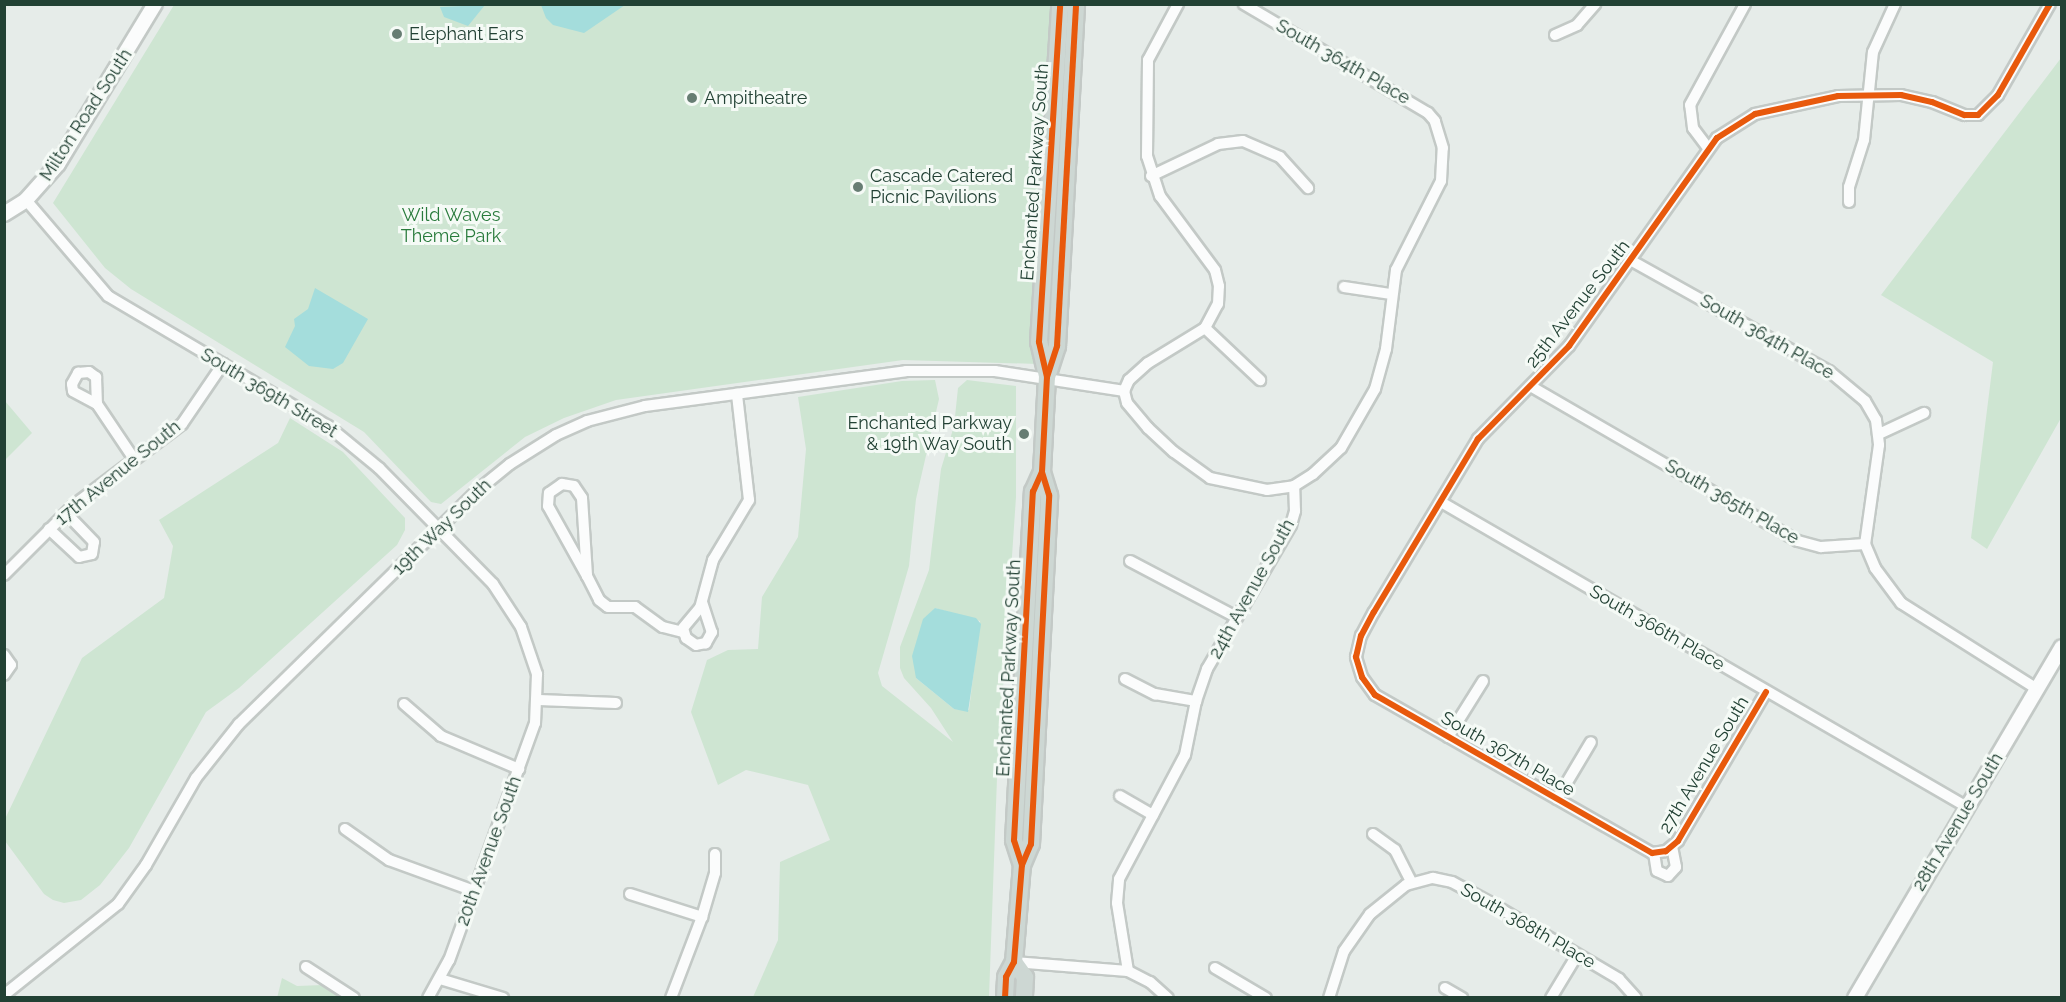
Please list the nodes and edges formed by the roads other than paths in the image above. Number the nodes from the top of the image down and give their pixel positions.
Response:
1 (155, 4) edge
2 (1060, 4) edge
3 (1076, 4) edge
4 (1178, 4) edge
5 (1244, 4) edge
6 (1595, 4) edge
7 (1745, 4) edge
8 (1895, 4) edge
9 (2050, 4) edge
10 (1556, 35) dead end
11 (1868, 94) junction
12 (1708, 148) junction
13 (1151, 176) junction
14 (1308, 188) dead end
15 (26, 200) junction
16 (1849, 202) dead end
17 (4, 214) edge
18 (1632, 261) junction
19 (1344, 287) dead end
20 (1391, 294) junction
21 (1205, 328) junction
22 (223, 364) junction
23 (1047, 377) junction
24 (1260, 380) dead end
25 (1532, 387) junction
26 (1124, 391) junction
27 (736, 393) junction
28 (97, 404) dead end
29 (1924, 413) dead end
30 (1879, 434) junction
31 (134, 459) junction
32 (1294, 486) junction
33 (1441, 502) junction
34 (66, 513) junction
35 (49, 529) junction
36 (439, 529) junction
37 (1865, 544) junction
38 (1130, 561) dead end
39 (4, 575) edge
40 (587, 576) junction
41 (702, 602) junction
42 (1236, 617) junction
43 (683, 632) junction
44 (2061, 647) edge
45 (4, 656) edge
46 (1356, 657) joint
47 (4, 675) edge
48 (1125, 679) dead end
49 (1483, 681) dead end
50 (2037, 689) junction
51 (1766, 692) junction
52 (539, 700) junction
53 (1196, 701) junction
54 (616, 703) dead end
55 (404, 704) dead end
56 (1448, 737) junction
57 (1591, 742) dead end
58 (519, 768) junction
59 (1120, 796) dead end
60 (1557, 799) junction
61 (1967, 807) junction
62 (1153, 815) junction
63 (345, 830) dead end
64 (1373, 834) dead end
65 (1669, 849) junction
66 (1654, 853) junction
67 (715, 854) dead end
68 (1411, 882) junction
69 (474, 891) junction
70 (630, 894) dead end
71 (702, 917) junction
72 (1577, 954) junction
73 (1014, 962) junction
74 (306, 967) dead end
75 (1215, 968) dead end
76 (1128, 971) junction
77 (440, 979) junction
78 (1445, 988) dead end
79 (4, 994) edge
80 (354, 998) edge
81 (428, 998) edge
82 (503, 998) edge
83 (671, 998) edge
84 (1005, 998) edge
85 (1024, 998) edge
86 (1168, 998) edge
87 (1266, 998) edge
88 (1329, 998) edge
89 (1462, 998) edge
90 (1551, 998) edge
91 (1636, 998) edge
92 (1855, 998) edge

1 - 15 street, Milton Road South
2 - 23 main road, Enchanted Parkway South
3 - 23 main road, Enchanted Parkway South
4 - 13 street
5 - 20 street, South 364th Place
6 - 10 street
7 - 12 street
8 - 11 street
9 - 11 street, 25th Avenue South
11 - 12 street, 25th Avenue South
11 - 16 street
12 - 18 street, 25th Avenue South
13 - 14 street
13 - 21 street
15 - 17 street, Milton Road South
15 - 22 street, South 369th Street
18 - 25 street, 25th Avenue South
18 - 30 street, South 364th Place
19 - 20 street
20 - 32 street
21 - 24 street
21 - 26 street
22 - 31 street, 17th Avenue South
22 - 36 street, South 369th Street
23 - 26 street
23 - 27 street, 19th Way South
23 - 73 main road, Enchanted Parkway South
25 - 33 street, 25th Avenue South
25 - 37 street, South 365th Place
26 - 32 street
27 - 36 street, 19th Way South
27 - 41 street
28 - 31 street
29 - 30 street
30 - 37 street
31 - 34 street, 17th Avenue South
32 - 42 street, 24th Avenue South
33 - 46 street, 25th Avenue South
33 - 51 street, South 366th Place
34 - 35 street, 17th Avenue South
34 - 35 street
35 - 39 street, 17th Avenue South
36 - 52 street, South 369th Street
36 - 79 street, 19th Way South
37 - 50 street
38 - 42 street
40 - 40 street
40 - 43 street
41 - 43 street
41 - 43 street
42 - 53 street, 24th Avenue South
44 - 50 street, 28th Avenue South
45 - 47 street
46 - 56 street, South 367th Place
48 - 53 street
49 - 56 street
50 - 61 street, 28th Avenue South
51 - 61 street, South 366th Place
51 - 65 street, 27th Avenue South
52 - 54 street
52 - 58 street, 20th Avenue South
53 - 62 street, 24th Avenue South
55 - 58 street
56 - 60 street, South 367th Place
57 - 60 street
58 - 69 street, 20th Avenue South
59 - 62 street
60 - 66 street, South 367th Place
61 - 92 street, 28th Avenue South
62 - 76 street, 24th Avenue South
63 - 69 street
64 - 68 street
65 - 66 street
65 - 66 street
67 - 71 street
68 - 72 street, South 368th Place
68 - 88 street
69 - 77 street, 20th Avenue South
70 - 71 street
71 - 83 street
72 - 90 street
72 - 91 street, South 368th Place
73 - 76 street
73 - 84 main road, Enchanted Parkway South
73 - 85 main road, Enchanted Parkway South
74 - 80 street
75 - 87 street
76 - 86 street
77 - 81 street, 20th Avenue South
77 - 82 street
78 - 89 street

